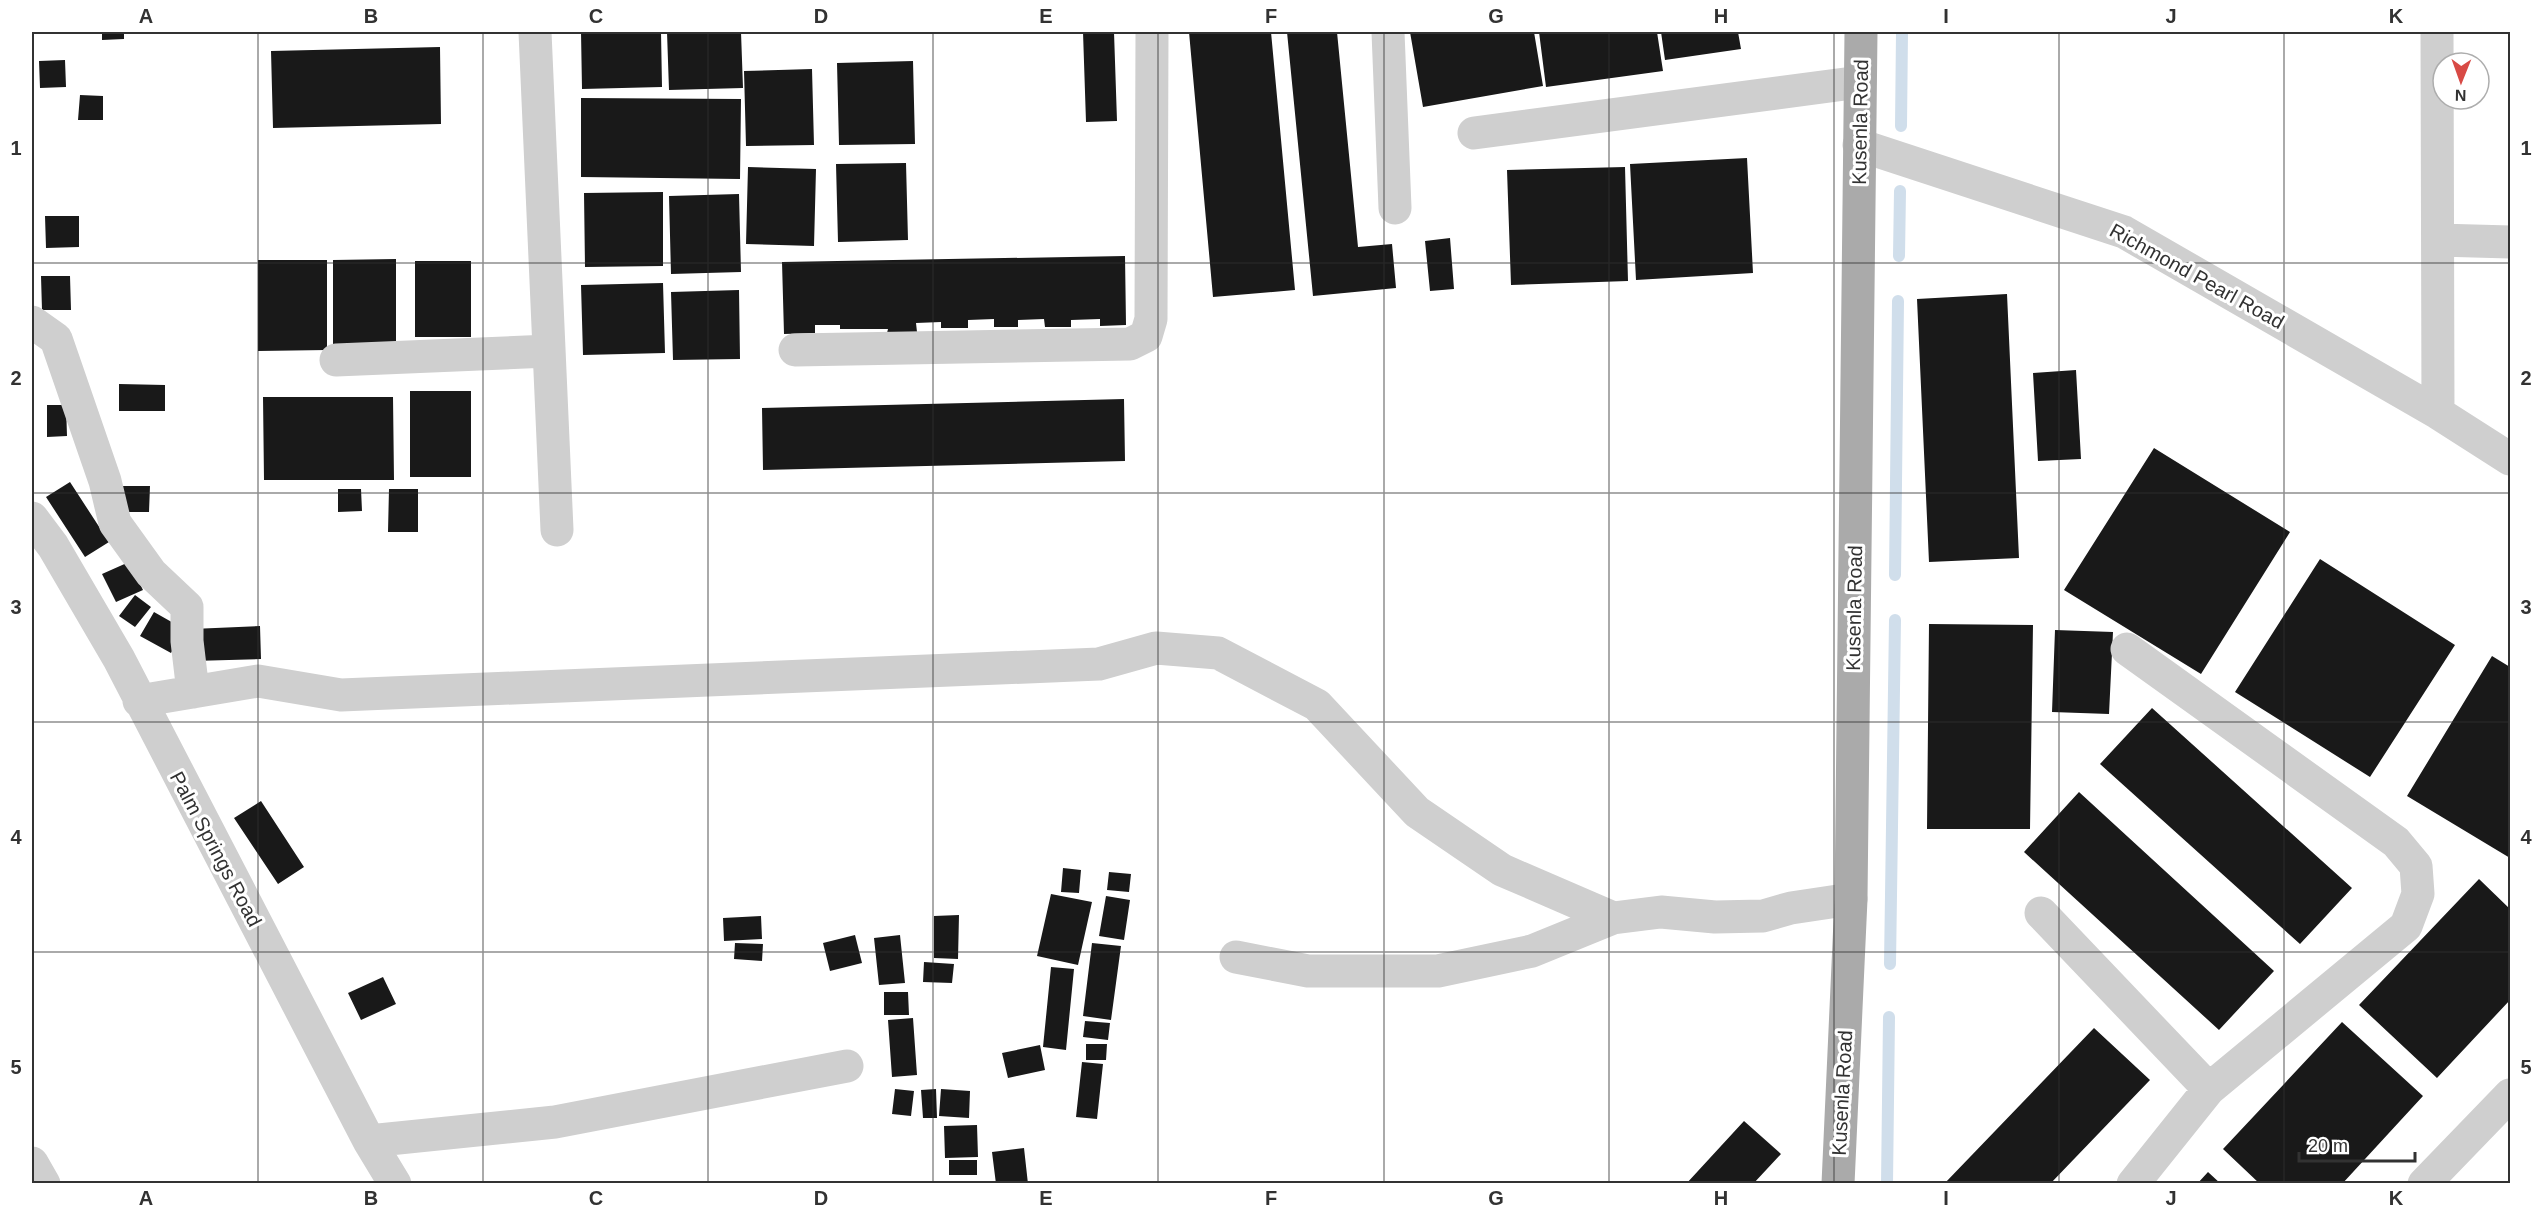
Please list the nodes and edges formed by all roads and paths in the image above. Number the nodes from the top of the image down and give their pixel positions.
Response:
1 (535, 32) edge
2 (1152, 32) edge
3 (1388, 32) edge
4 (1861, 32) edge
5 (2437, 32) edge
6 (1860, 82) junction
7 (1474, 133) dead end
8 (1860, 145) junction
9 (1395, 208) dead end
10 (2438, 240) junction
11 (2511, 242) edge
12 (32, 322) edge
13 (795, 350) dead end
14 (549, 351) junction
15 (336, 360) dead end
16 (2438, 413) junction
17 (2511, 459) edge
18 (32, 518) edge
19 (557, 530) dead end
20 (2127, 649) dead end
21 (193, 692) junction
22 (139, 700) junction
23 (1851, 899) junction
24 (2041, 913) dead end
25 (1613, 918) junction
26 (1236, 957) dead end
27 (847, 1066) dead end
28 (2209, 1089) junction
29 (2511, 1095) edge
30 (369, 1141) junction
31 (32, 1163) edge
32 (44, 1184) edge
33 (395, 1184) edge
34 (1838, 1184) edge
35 (2133, 1184) edge
36 (2424, 1184) edge

1 - 14 street
2 - 13 street
3 - 9 street
4 - 6 main road, Kusenla Road
5 - 10 street
6 - 7 street
6 - 8 main road, Kusenla Road
8 - 16 street, Richmond Pearl Road
8 - 23 main road, Kusenla Road
10 - 11 street
10 - 16 street
12 - 21 street
14 - 15 street
14 - 19 street
16 - 17 street, Richmond Pearl Road
18 - 22 street, Palm Springs Road
20 - 28 street
21 - 22 street
21 - 25 street
22 - 30 street, Palm Springs Road
23 - 25 street
23 - 34 main road, Kusenla Road
24 - 28 street
25 - 26 street
27 - 30 street
28 - 35 street
29 - 36 street
30 - 33 street, Palm Springs Road
31 - 32 street

